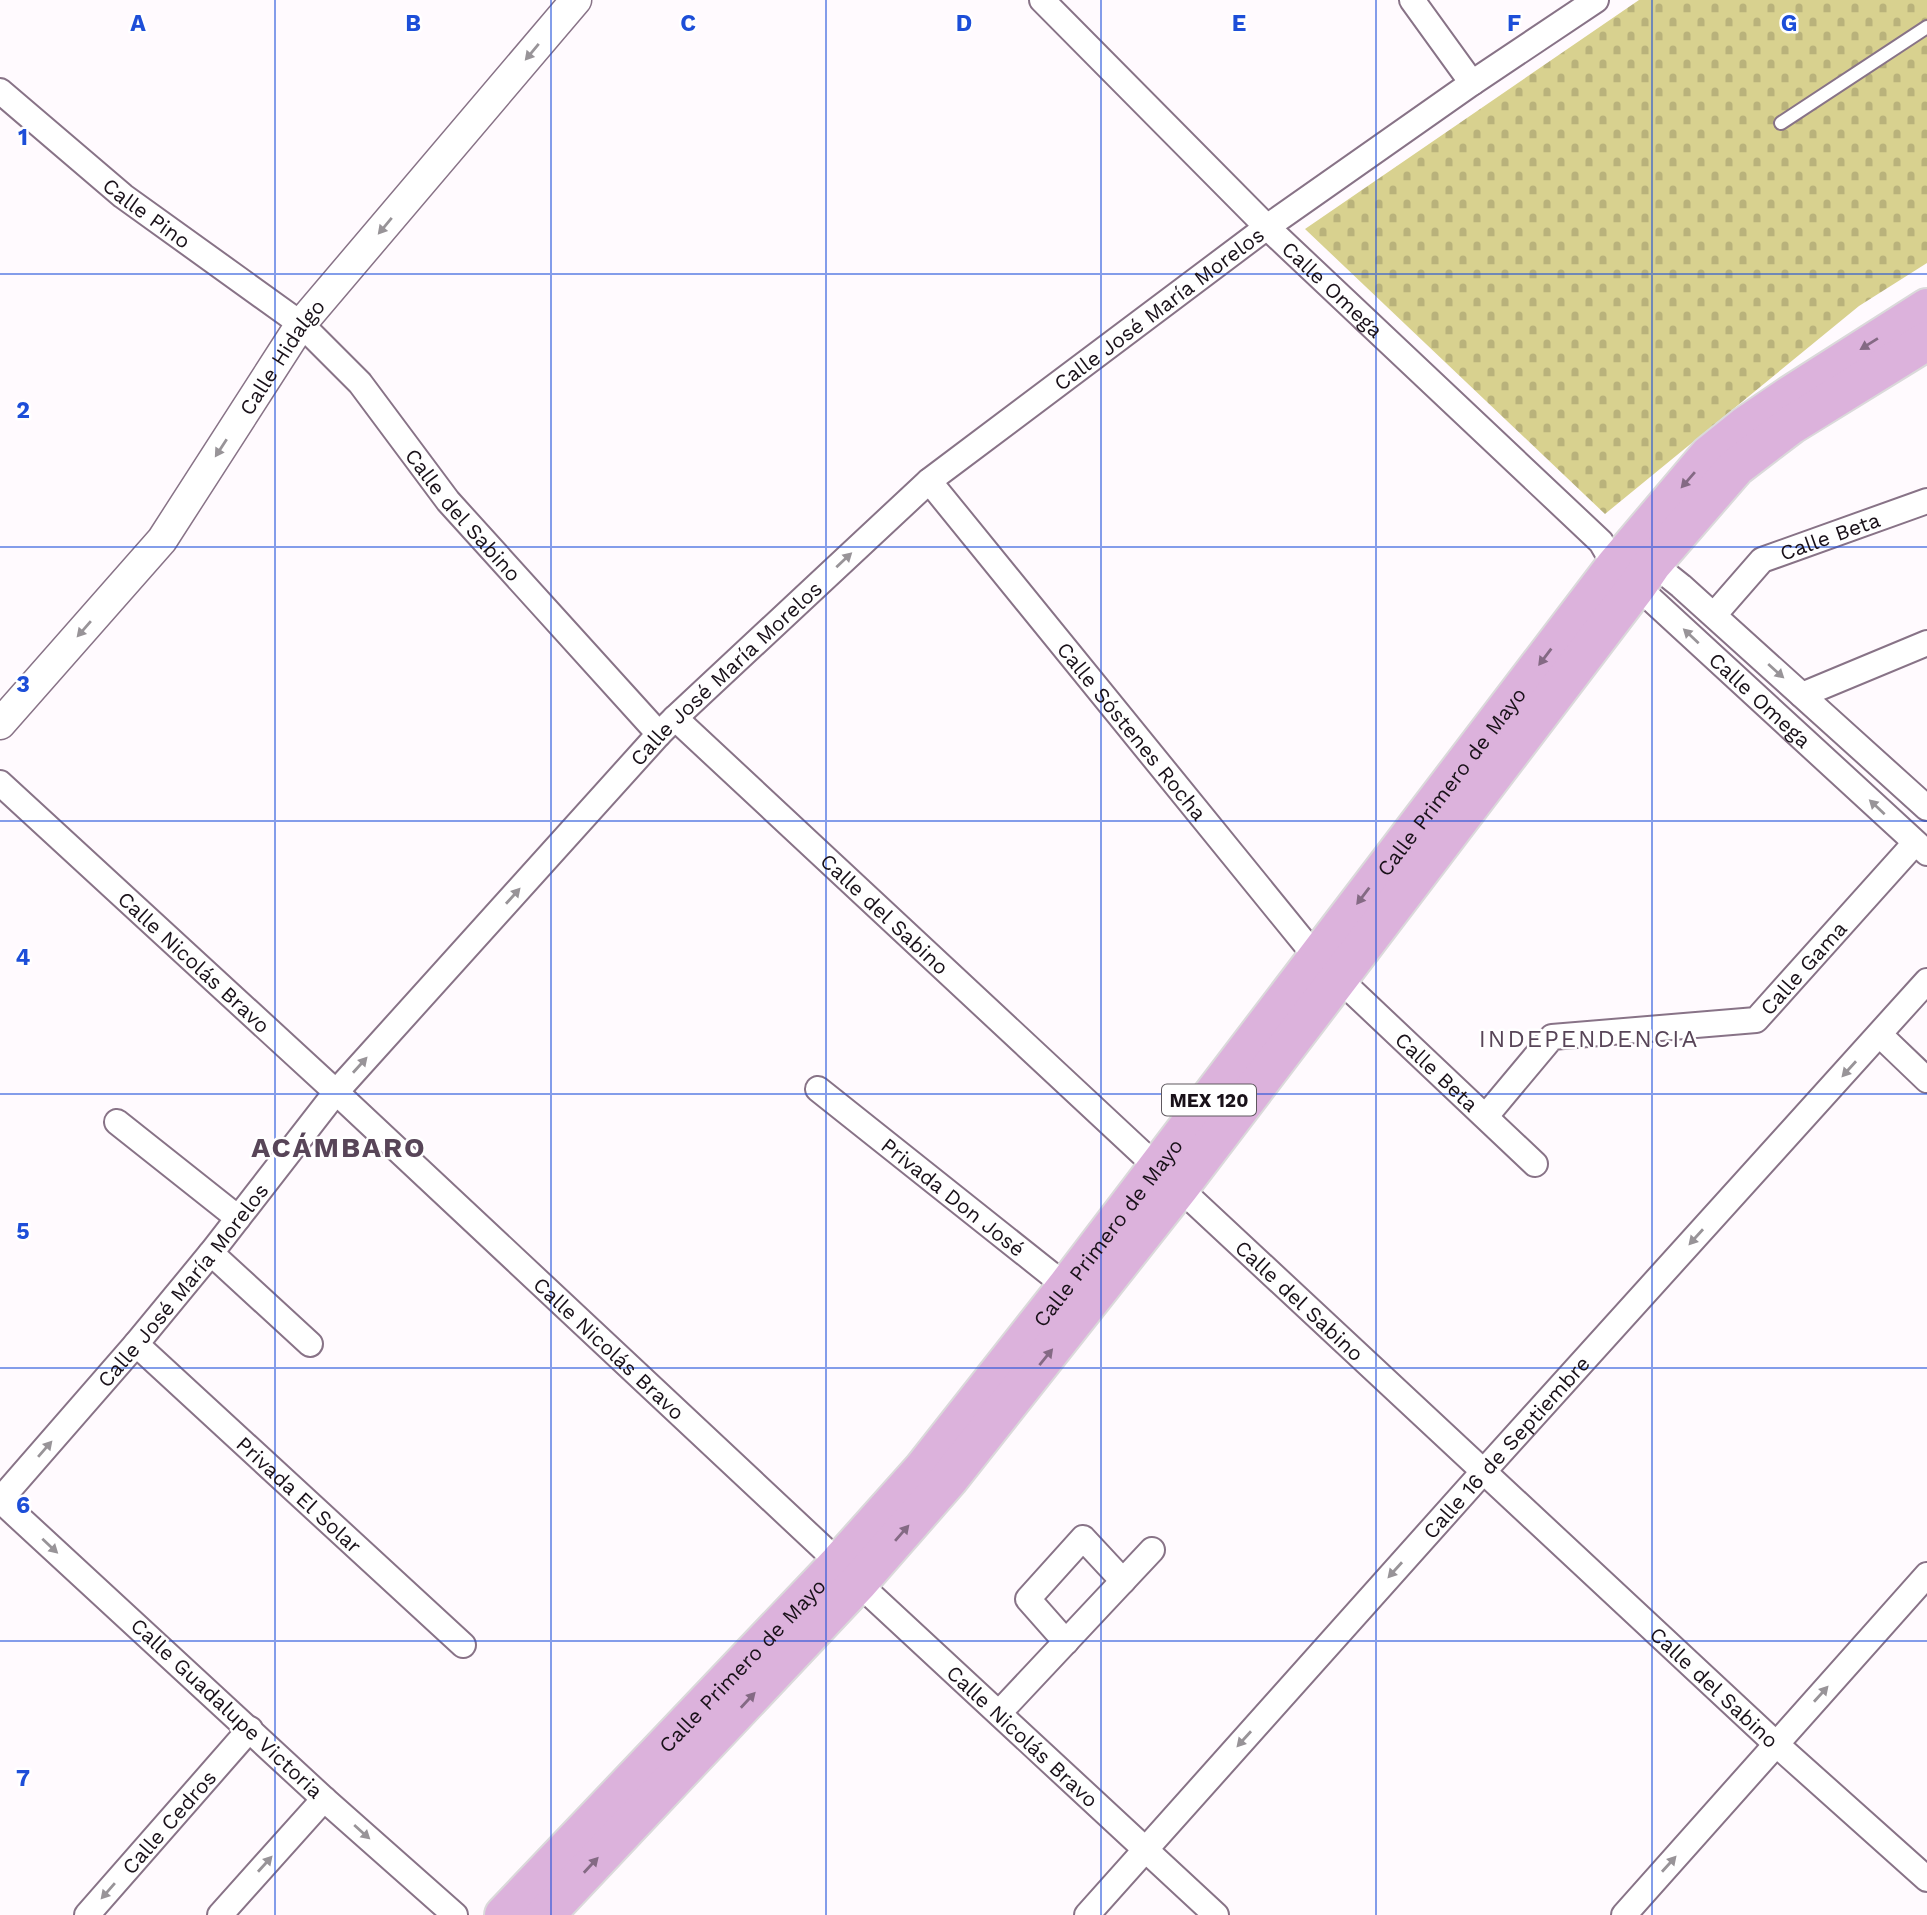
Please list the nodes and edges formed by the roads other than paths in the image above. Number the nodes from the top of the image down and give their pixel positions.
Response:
1 (576, 0) edge
2 (1042, 0) edge
3 (1412, 0) edge
4 (1596, 0) edge
5 (1927, 27) edge
6 (1472, 83) junction
7 (0, 91) edge
8 (1782, 123) dead end
9 (1267, 227) junction
10 (1927, 308) edge
11 (301, 324) junction
12 (1927, 341) edge
13 (929, 481) junction
14 (1927, 501) edge
15 (1627, 561) junction
16 (1714, 615) junction
17 (1927, 643) edge
18 (1802, 695) junction
19 (0, 724) edge
20 (667, 726) junction
21 (0, 783) edge
22 (1927, 808) edge
23 (1921, 848) edge
24 (1328, 968) junction
25 (1927, 981) edge
26 (1880, 1035) junction
27 (1927, 1080) edge
28 (818, 1089) dead end
29 (336, 1092) junction
30 (1486, 1116) junction
31 (117, 1122) dead end
32 (1535, 1164) dead end
33 (1168, 1179) junction
34 (238, 1218) junction
35 (211, 1253) junction
36 (1078, 1296) junction
37 (136, 1344) junction
38 (310, 1344) dead end
39 (1483, 1472) junction
40 (0, 1500) edge
41 (1152, 1550) dead end
42 (849, 1573) junction
43 (1927, 1575) edge
44 (1123, 1581) junction
45 (1066, 1642) junction
46 (463, 1645) dead end
47 (999, 1713) junction
48 (250, 1729) junction
49 (1776, 1744) junction
50 (324, 1798) junction
51 (1145, 1849) junction
52 (1927, 1879) edge
53 (87, 1915) edge
54 (220, 1915) edge
55 (455, 1915) edge
56 (504, 1915) edge
57 (545, 1915) edge
58 (1087, 1915) edge
59 (1216, 1915) edge
60 (1624, 1915) edge

1 -> 11 street, Calle Hidalgo
2 - 9 street, Calle Omega
3 - 6 street
4 - 6 street, Calle José María Morelos
5 - 8 lane
6 - 9 street, Calle José María Morelos
7 - 11 street, Calle Pino
9 - 13 street, Calle José María Morelos
9 - 15 street, Calle Omega
10 -> 15 main road, Calle Primero de Mayo / MEX 120
11 -> 19 street, Calle Hidalgo
11 - 20 street, Calle del Sabino
12 - 15 main road, Calle Primero de Mayo / MEX 120
20 -> 13 street, Calle José María Morelos
13 - 24 street, Calle Sóstenes Rocha
14 - 16 street, Calle Beta
15 - 16 street, Calle Omega
23 -> 15 street, Calle Omega
15 - 24 main road, Calle Primero de Mayo / MEX 120
16 -> 18 street, Calle Omega
17 - 18 street
18 - 22 street, Calle Omega
29 -> 20 street, Calle José María Morelos
20 - 33 street, Calle del Sabino
21 - 29 street, Calle Nicolás Bravo
23 - 30 street, Calle Gama
24 - 30 street, Calle Beta
24 - 33 main road, Calle Primero de Mayo / MEX 120
25 - 26 street, Calle 16 de Septiembre
26 - 27 street
26 -> 39 street, Calle 16 de Septiembre
28 - 36 street, Privada Don José
29 - 34 street, Calle José María Morelos
29 - 42 street, Calle Nicolás Bravo
30 - 32 street, Calle Beta
31 - 34 street
33 - 36 main road, Calle Primero de Mayo / MEX 120
33 - 39 street, Calle del Sabino
34 - 35 street, Calle José María Morelos
35 - 37 street, Calle José María Morelos
35 - 38 street
36 - 42 main road, Calle Primero de Mayo / MEX 120
40 -> 37 street, Calle José María Morelos
37 - 46 street, Privada El Solar
39 - 49 street, Calle del Sabino
39 -> 51 street, Calle 16 de Septiembre
40 -> 48 street, Calle Guadalupe Victoria
41 - 44 street
42 - 47 street, Calle Nicolás Bravo
42 - 56 main road, Calle Primero de Mayo / MEX 120
57 -> 42 main road, Calle Primero de Mayo / MEX 120
49 -> 43 street
44 - 45 street
44 - 45 street
45 - 47 street
47 - 51 street, Calle Nicolás Bravo
48 - 50 street, Calle Guadalupe Victoria
48 -> 53 street, Calle Cedros
49 - 52 street, Calle del Sabino
60 -> 49 street
54 -> 50 street
50 -> 55 street, Calle Guadalupe Victoria
51 - 58 street, Calle 16 de Septiembre
51 - 59 street, Calle Nicolás Bravo

